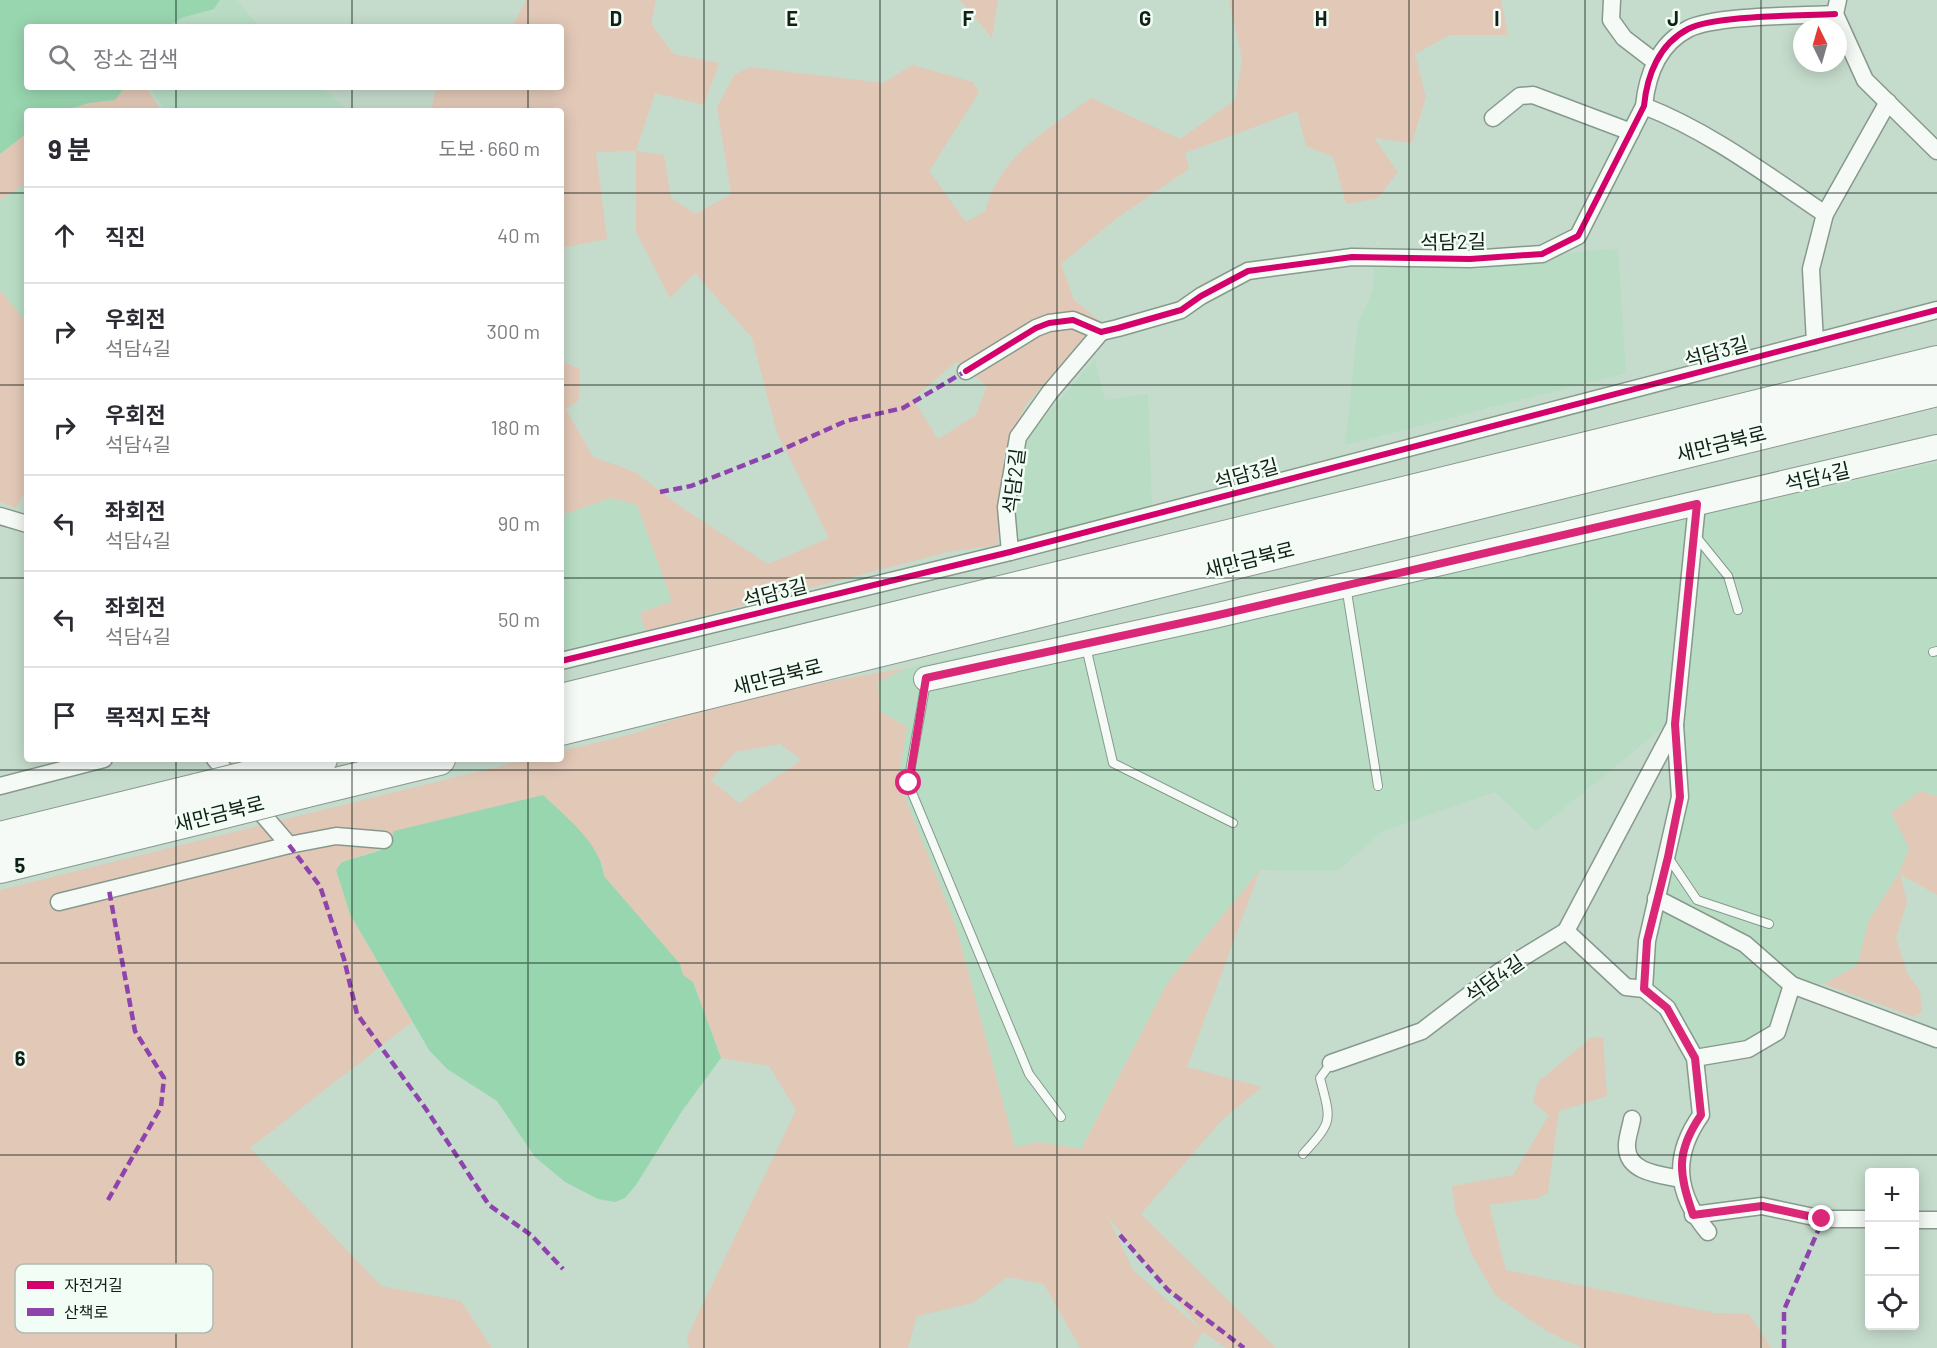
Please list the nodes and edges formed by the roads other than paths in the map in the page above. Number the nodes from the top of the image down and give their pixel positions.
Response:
1 (1612, 0) edge
2 (1837, 7) edge
3 (1654, 61) junction
4 (1888, 102) junction
5 (1644, 106) junction
6 (1493, 118) dead end
7 (1631, 132) junction
8 (1937, 151) edge
9 (1825, 214) junction
10 (1937, 310) edge
11 (1101, 332) junction
12 (1815, 342) junction
13 (1937, 362) edge
14 (966, 371) dead end
15 (1937, 390) edge
16 (1937, 447) edge
17 (1697, 504) junction
18 (0, 516) edge
19 (24, 523) edge
20 (1694, 534) junction
21 (1010, 552) junction
22 (1346, 585) junction
23 (1738, 610) dead end
24 (1086, 644) junction
25 (564, 660) edge
26 (926, 678) joint
27 (564, 699) edge
28 (1675, 724) junction
29 (564, 728) edge
30 (92, 762) edge
31 (218, 762) edge
32 (408, 762) edge
33 (306, 772) edge
34 (0, 786) edge
35 (1378, 786) dead end
36 (204, 802) junction
37 (1233, 823) dead end
38 (0, 838) edge
39 (384, 840) dead end
40 (289, 845) junction
41 (1668, 857) junction
42 (0, 867) edge
43 (1656, 898) junction
44 (59, 902) dead end
45 (1769, 924) dead end
46 (1566, 931) junction
47 (1792, 985) junction
48 (1644, 989) junction
49 (1937, 1039) edge
50 (1695, 1058) junction
51 (1331, 1063) joint
52 (1061, 1117) dead end
53 (1632, 1119) dead end
54 (1303, 1154) dead end
55 (1681, 1179) junction
56 (1693, 1215) junction
57 (1865, 1219) edge
58 (1919, 1220) edge
59 (1937, 1220) edge
60 (1708, 1232) dead end

1 - 3 street
2 - 3 street
2 - 4 street
3 - 5 street, 석담2길
4 - 8 street
4 - 9 street
5 - 7 street, 석담2길
5 - 9 street
6 - 7 street
7 - 11 street, 석담2길
9 - 12 street
10 - 12 street, 석담3길
11 - 14 street
11 - 21 street, 석담2길
12 - 21 street, 석담3길
13 - 27 highway, 새만금북로
15 - 29 highway, 새만금북로
16 - 17 street, 석담4길
17 - 20 street
17 - 22 street, 석담4길
18 - 19 street
20 - 23 lane
20 - 28 street
21 - 25 street, 석담3길
22 - 24 street, 석담4길
22 - 35 lane
24 - 26 street, 석담4길
24 - 37 lane
26 - 52 lane
28 - 41 street
28 - 46 street
30 - 34 street
31 - 40 street
32 - 33 highway, 새만금북로
33 - 36 highway, 새만금북로, bridge
36 - 38 highway, 새만금북로
36 - 42 highway, 새만금북로
39 - 40 street
40 - 44 street
41 - 43 street
41 - 45 lane
43 - 47 street
43 - 48 street
46 - 48 street
46 - 51 street, 석담4길
47 - 49 street
47 - 50 street
48 - 50 street
50 - 55 street
51 - 54 lane
53 - 55 street
55 - 56 street
56 - 57 street
56 - 60 street
58 - 59 street

